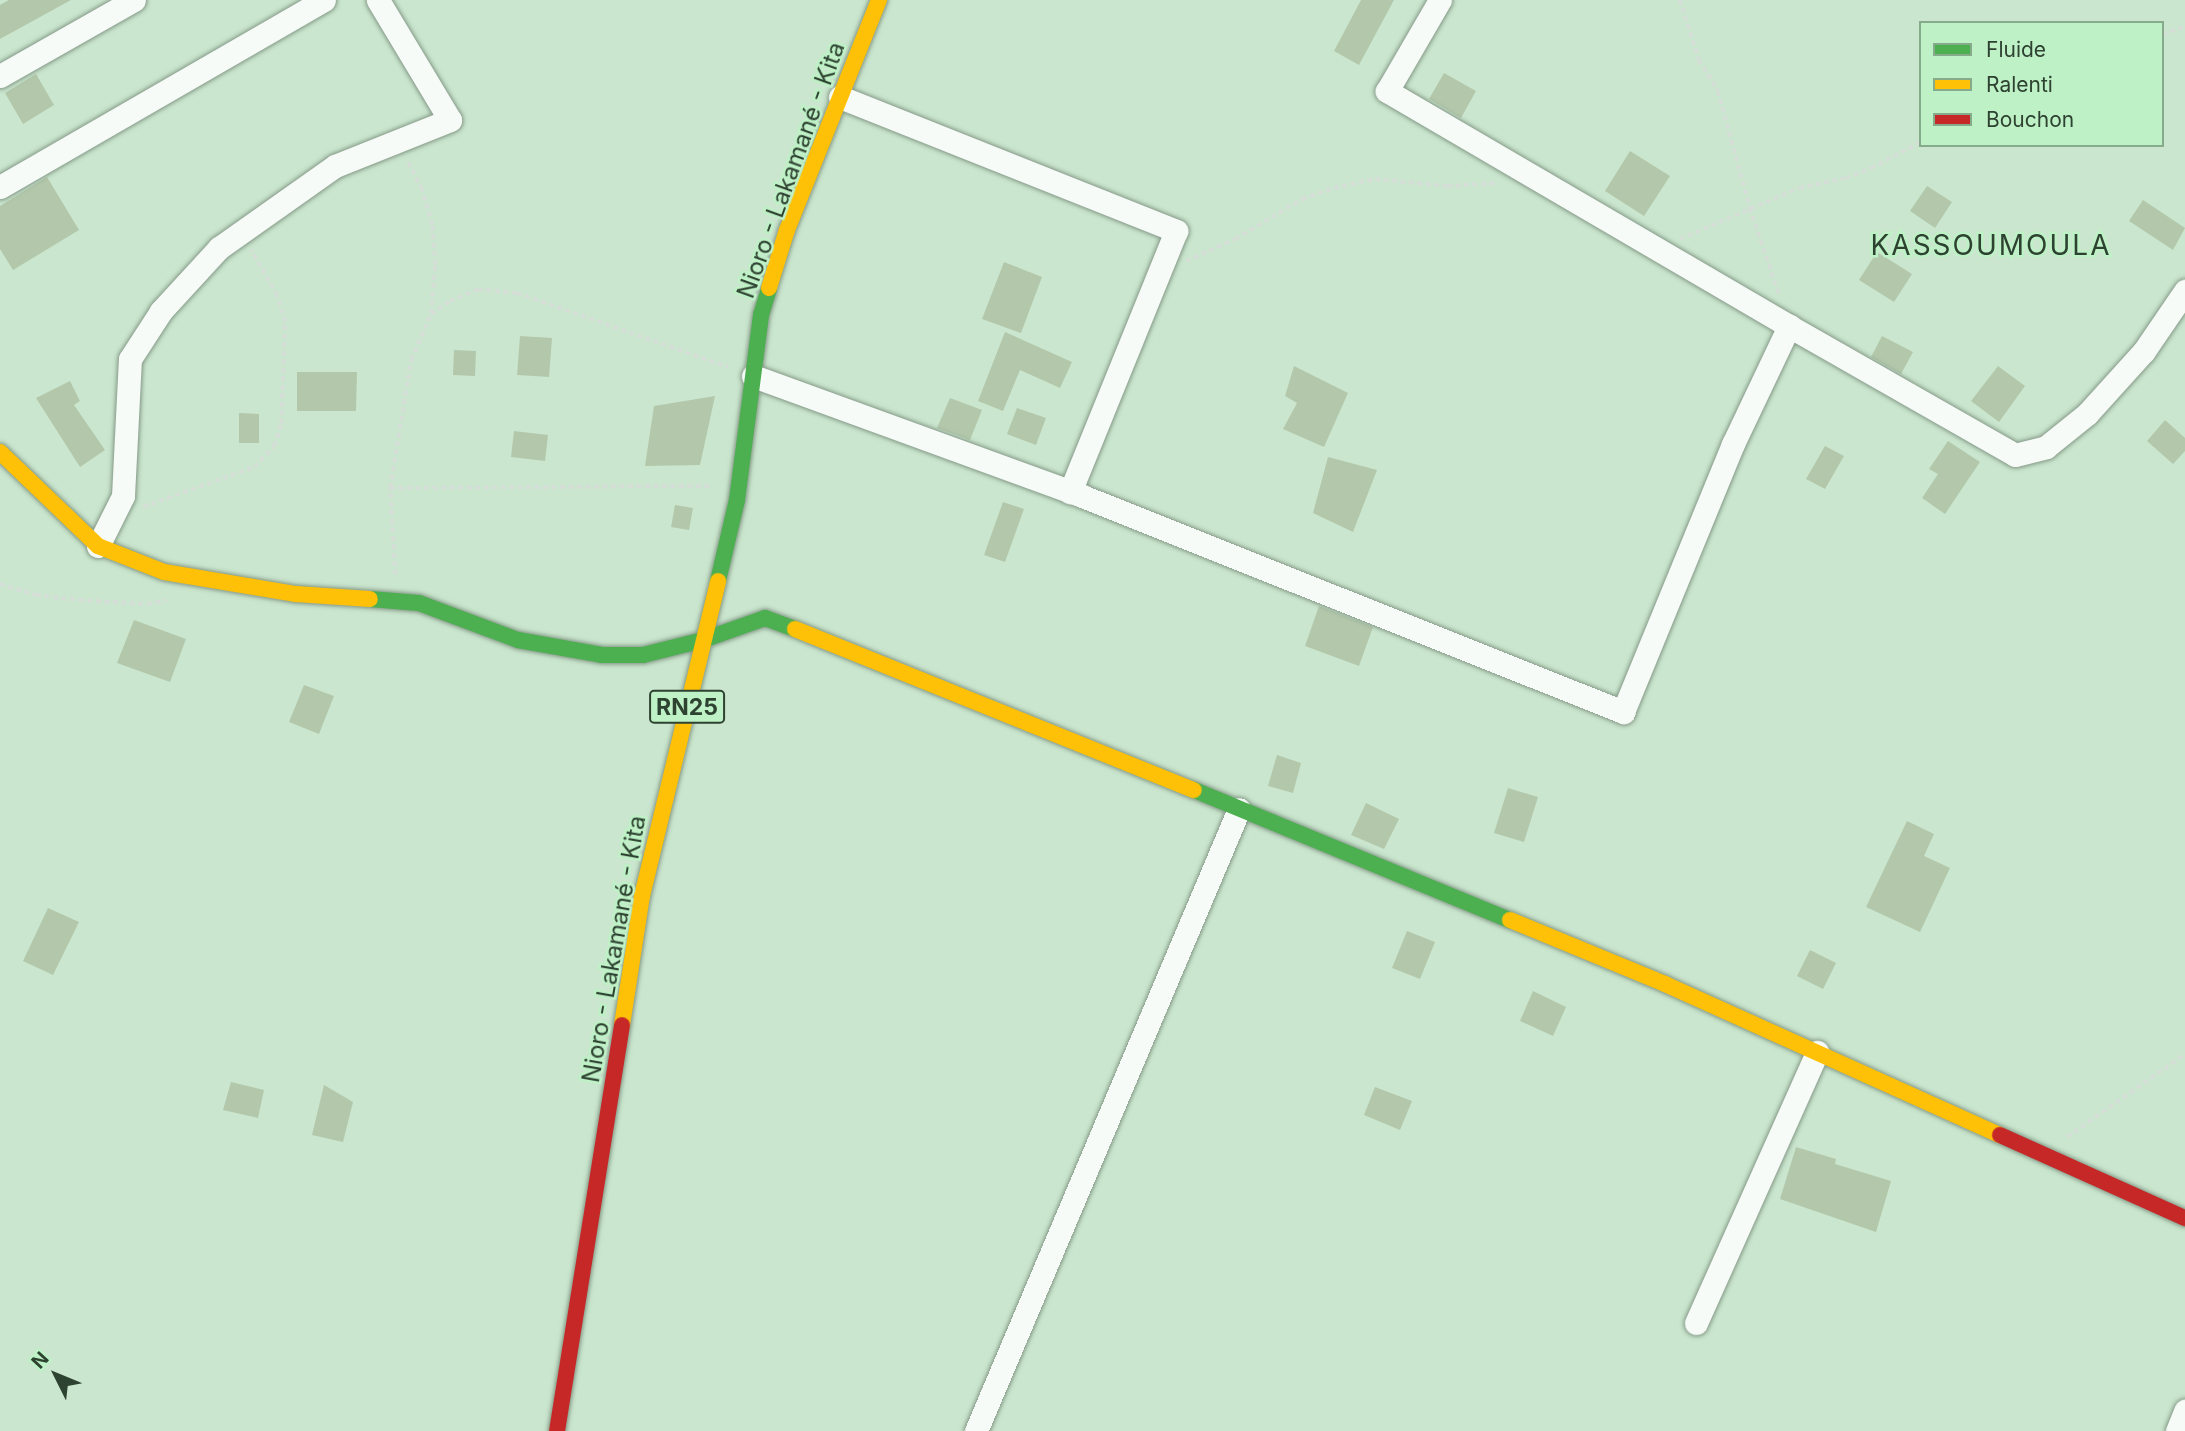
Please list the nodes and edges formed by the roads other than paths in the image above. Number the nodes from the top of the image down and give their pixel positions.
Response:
1 (134, 0) edge
2 (324, 0) edge
3 (378, 0) edge
4 (879, 0) edge
5 (1440, 0) edge
6 (0, 76) edge
7 (840, 97) junction
8 (0, 187) edge
9 (2185, 291) edge
10 (1789, 326) junction
11 (753, 376) junction
12 (0, 452) edge
13 (1070, 492) junction
14 (98, 546) junction
15 (703, 640) junction
16 (1239, 809) junction
17 (1817, 1052) junction
18 (2185, 1218) edge
19 (1696, 1324) dead end
20 (2185, 1411) edge
21 (557, 1431) edge
22 (976, 1431) edge
23 (2177, 1431) edge

1 - 6 street
2 - 8 street
3 - 14 street
4 - 7 street, Nioro - Lakamané - Kita / RN25
5 - 10 street
7 - 11 street, Nioro - Lakamané - Kita / RN25
7 - 13 street
9 - 10 street
10 - 13 street
11 - 13 street
11 - 15 street, Nioro - Lakamané - Kita / RN25
12 - 14 street
14 - 15 street
15 - 16 street
15 - 21 street, Nioro - Lakamané - Kita / RN25
16 - 17 street
16 - 22 street
17 - 18 street
17 - 19 street
20 - 23 street

